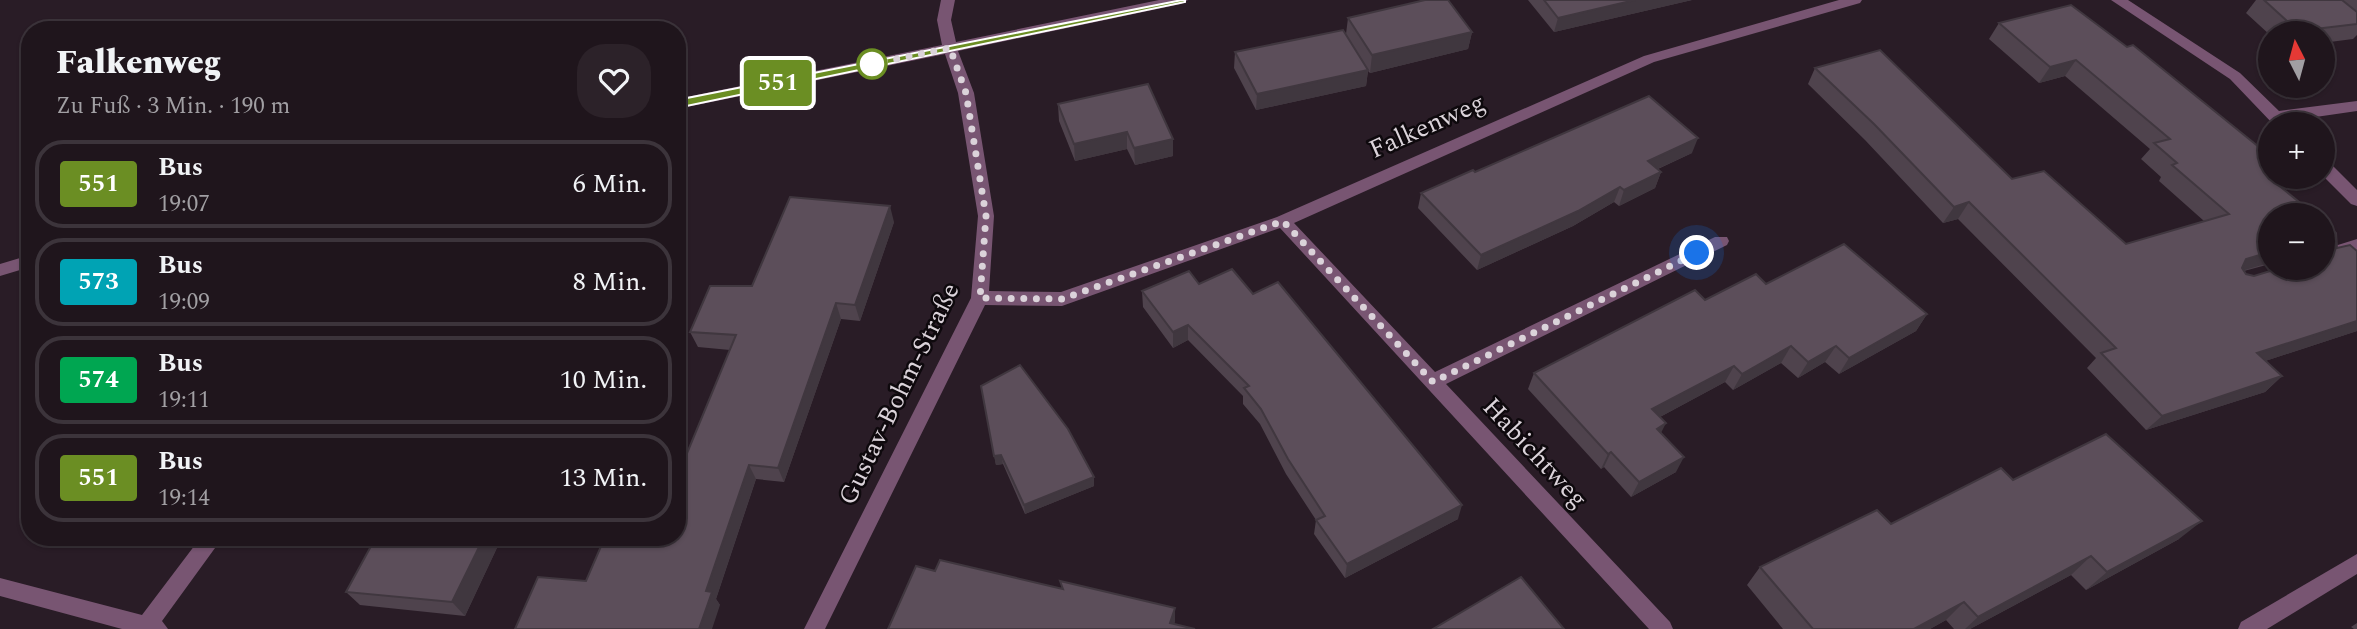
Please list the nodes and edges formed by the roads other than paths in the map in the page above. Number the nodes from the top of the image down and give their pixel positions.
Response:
1 (948, 0) edge
2 (1181, 0) edge
3 (1854, 0) edge
4 (2119, 0) edge
5 (950, 48) junction
6 (686, 102) edge
7 (2357, 106) edge
8 (2270, 112) edge
9 (2326, 112) edge
10 (2335, 178) edge
11 (2357, 200) edge
12 (1283, 221) junction
13 (1721, 241) dead end
14 (2357, 245) edge
15 (2335, 252) edge
16 (21, 264) edge
17 (0, 270) edge
18 (980, 298) junction
19 (1433, 382) junction
20 (207, 546) edge
21 (2357, 563) edge
22 (0, 587) edge
23 (152, 627) edge
24 (814, 629) edge
25 (1663, 629) edge
26 (2248, 629) edge

1 - 5 street, Gustav-Bohm-Straße
2 - 5 street
3 - 12 street, Falkenweg
4 - 8 street
5 - 6 street
5 - 18 street, Gustav-Bohm-Straße
7 - 9 street
10 - 11 street
12 - 18 street, Falkenweg
12 - 19 street, Habichtweg
13 - 19 street
14 - 15 street
16 - 17 street
18 - 24 street, Gustav-Bohm-Straße
19 - 25 street, Habichtweg
20 - 23 street
21 - 26 street
22 - 23 street

